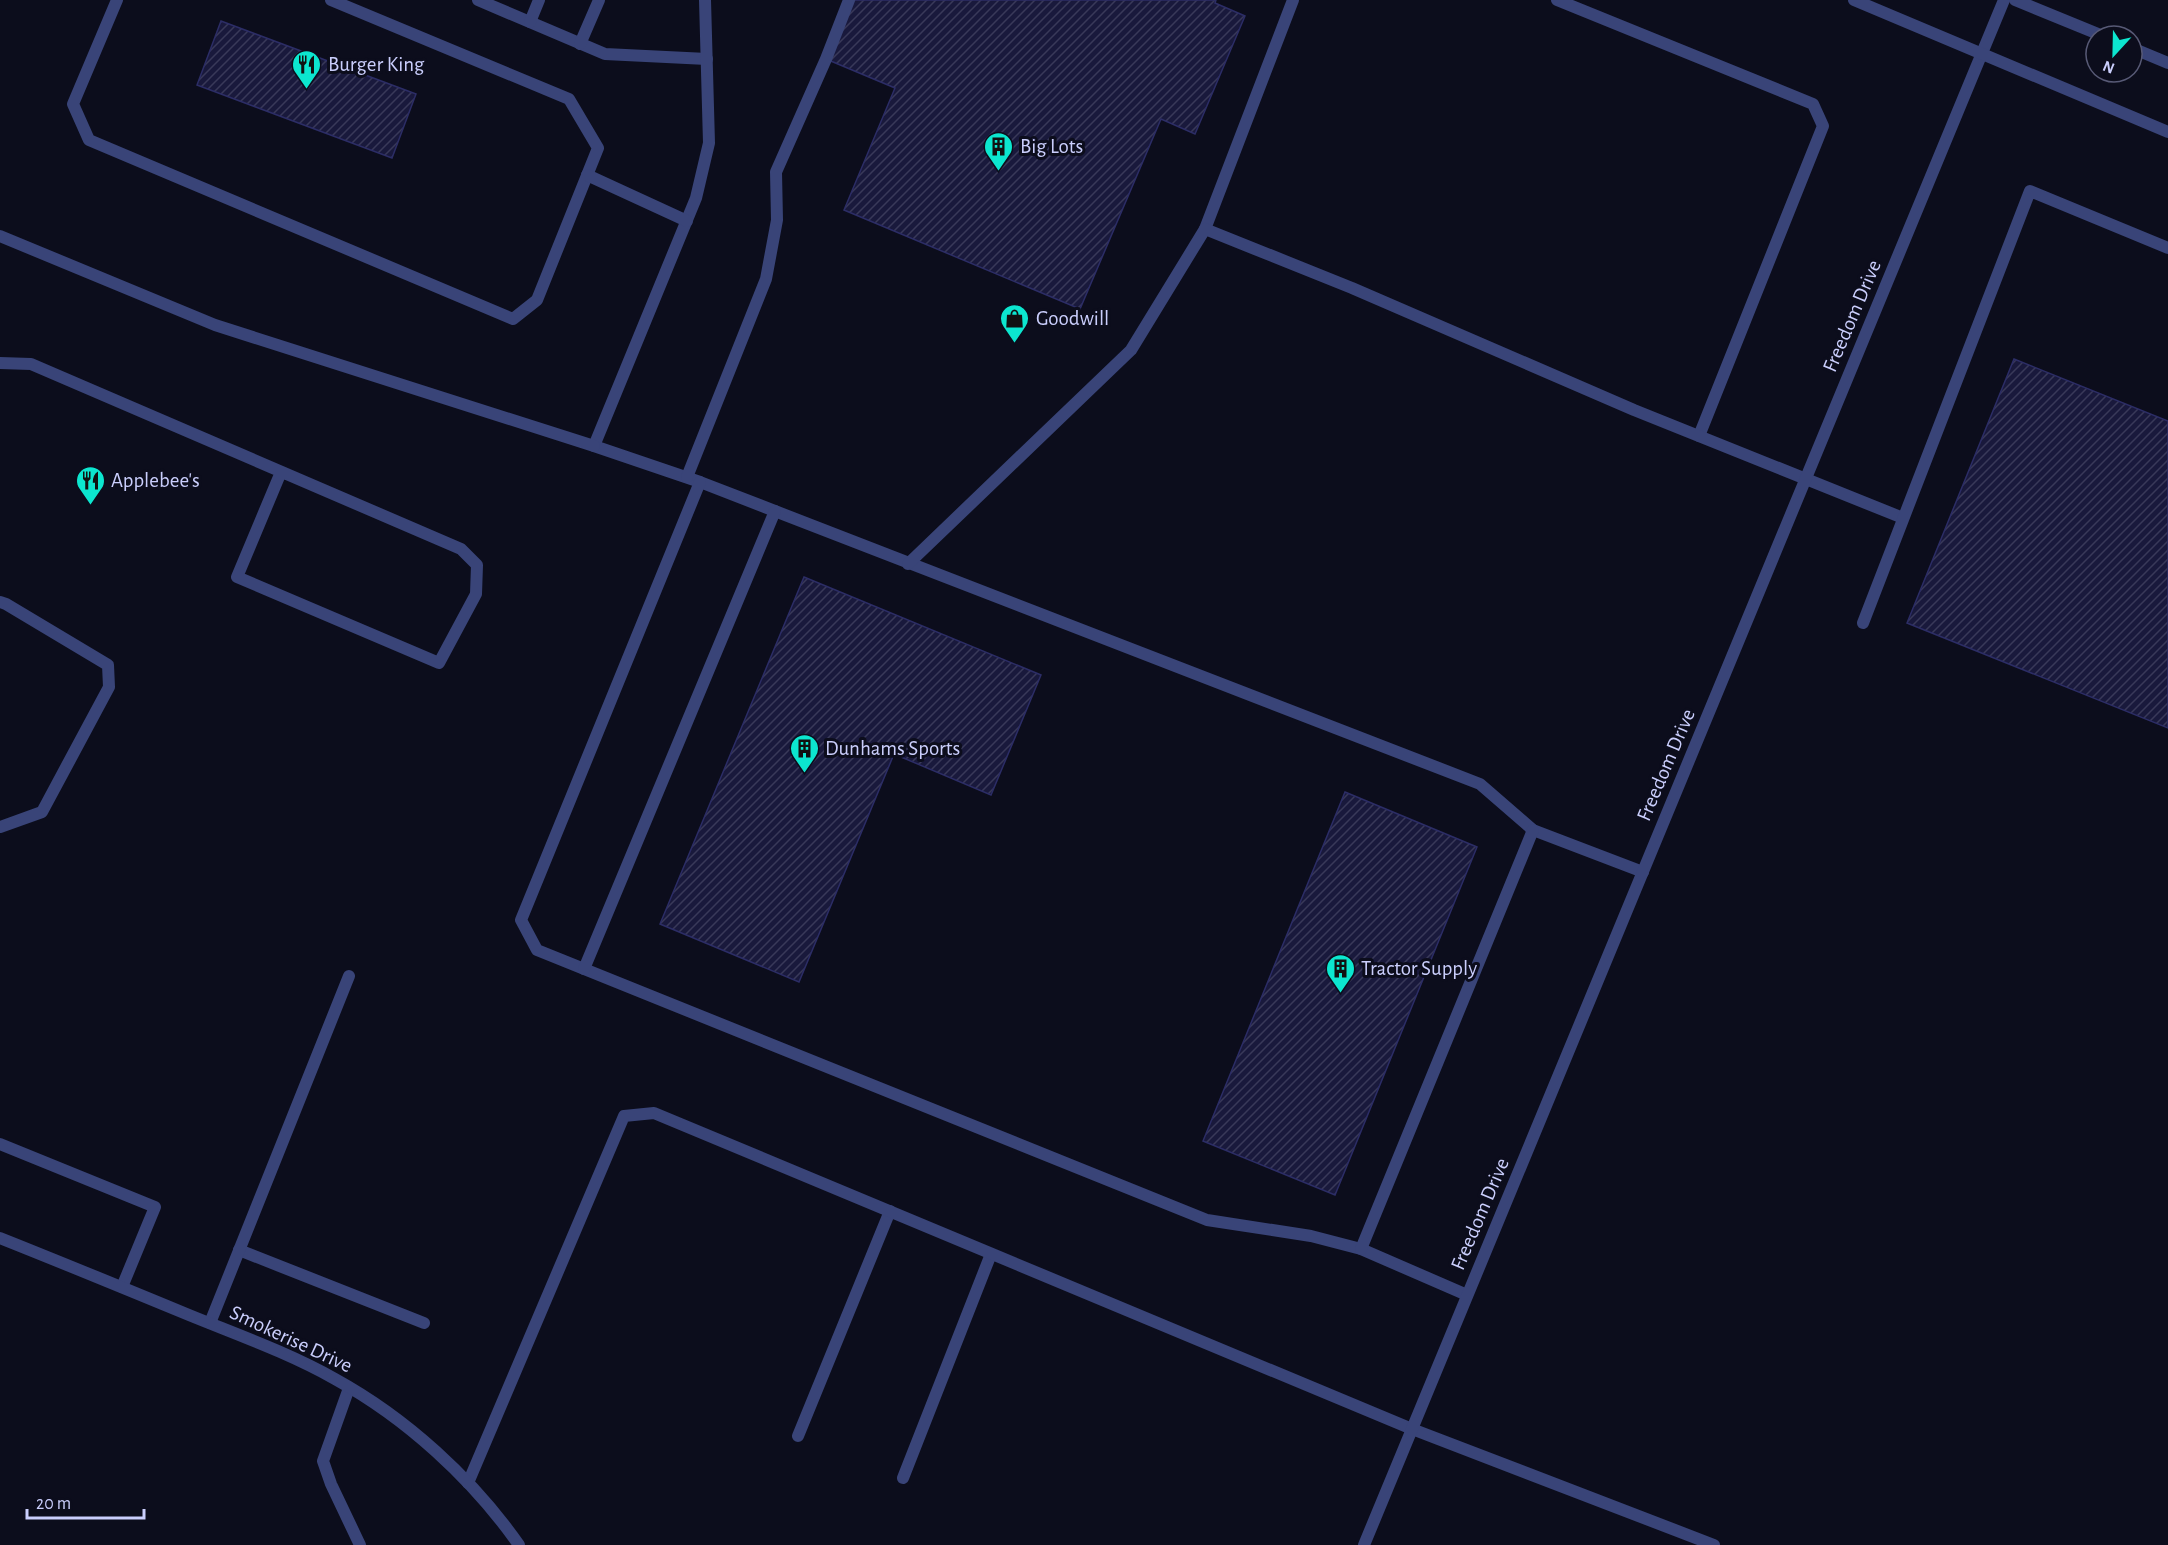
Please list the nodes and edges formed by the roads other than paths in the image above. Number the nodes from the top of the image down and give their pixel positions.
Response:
1 (117, 0) edge
2 (331, 0) edge
3 (478, 0) edge
4 (539, 0) edge
5 (599, 0) edge
6 (705, 0) edge
7 (849, 0) edge
8 (1293, 0) edge
9 (1557, 0) edge
10 (1854, 0) edge
11 (2004, 0) edge
12 (2015, 0) edge
13 (530, 22) junction
14 (2084, 28) edge
15 (580, 44) junction
16 (1983, 53) junction
17 (2144, 53) edge
18 (707, 59) junction
19 (2168, 63) edge
20 (2168, 132) edge
21 (587, 175) junction
22 (687, 220) junction
23 (1205, 228) junction
24 (0, 236) edge
25 (2168, 248) edge
26 (0, 363) edge
27 (1699, 436) junction
28 (594, 446) junction
29 (281, 472) junction
30 (687, 477) junction
31 (1806, 478) junction
32 (700, 482) junction
33 (775, 511) junction
34 (1903, 518) junction
35 (908, 564) junction
36 (0, 602) edge
37 (1863, 623) dead end
38 (0, 827) edge
39 (1533, 830) junction
40 (1643, 872) junction
41 (584, 969) junction
42 (349, 976) dead end
43 (0, 1144) edge
44 (890, 1211) junction
45 (0, 1238) edge
46 (239, 1250) junction
47 (1361, 1250) junction
48 (991, 1254) junction
49 (122, 1287) junction
50 (1467, 1295) junction
51 (210, 1323) junction
52 (424, 1323) dead end
53 (349, 1388) junction
54 (1412, 1429) junction
55 (798, 1436) dead end
56 (903, 1478) dead end
57 (468, 1483) junction
58 (360, 1545) edge
59 (519, 1545) edge
60 (1364, 1545) edge
61 (1714, 1545) edge

1 - 21 street
2 - 21 street
3 - 13 street
4 - 13 street
5 - 15 street
6 - 18 street
7 - 30 street
8 - 23 street
9 - 27 street
10 - 16 street
11 - 16 street, Freedom Drive
12 - 14 street
13 - 15 street
15 - 18 street
16 - 20 street
16 - 31 street, Freedom Drive
17 - 19 street
18 - 22 street
21 - 22 street
22 - 28 street
23 - 27 street
23 - 35 street
24 - 28 street
25 - 34 street
26 - 29 street
27 - 31 street
28 - 30 street
29 - 29 street
30 - 32 street
31 - 34 street
31 - 40 street, Freedom Drive
32 - 33 street
32 - 41 street
33 - 35 street
33 - 41 street
34 - 37 street
35 - 39 street
36 - 38 street
39 - 40 street
39 - 47 street
40 - 50 street, Freedom Drive
41 - 47 street
42 - 46 street
43 - 49 street
44 - 48 street
44 - 55 street
44 - 57 street
45 - 49 street, Smokerise Drive
46 - 51 street
46 - 52 street
47 - 50 street
48 - 54 street
48 - 56 street
49 - 51 street, Smokerise Drive
50 - 54 street, Freedom Drive
51 - 53 street, Smokerise Drive
53 - 57 street, Smokerise Drive
53 - 58 street
54 - 60 street, Freedom Drive
54 - 61 street
57 - 59 street, Smokerise Drive

